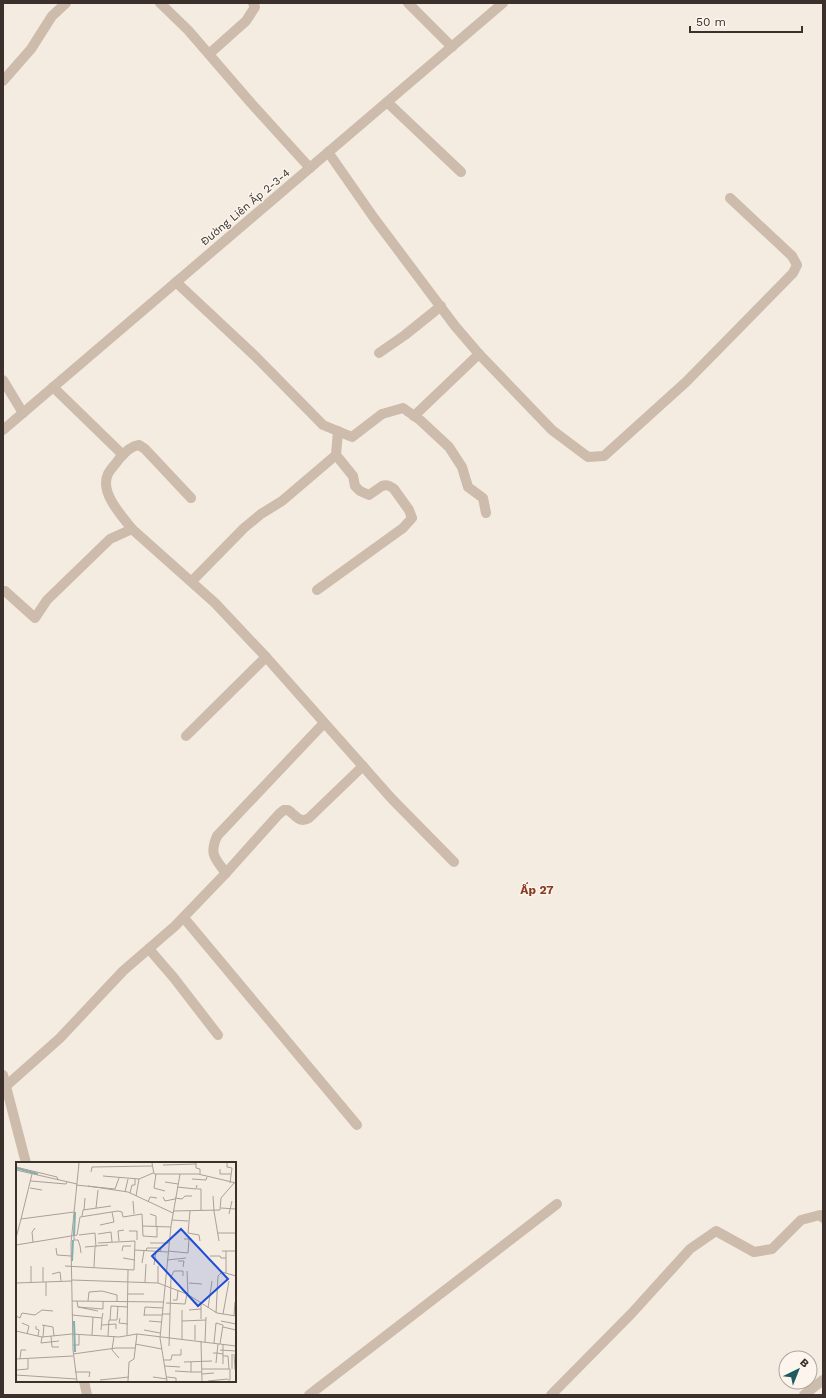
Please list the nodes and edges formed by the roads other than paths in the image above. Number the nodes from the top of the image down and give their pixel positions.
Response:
1 (66, 3) edge
2 (160, 3) edge
3 (253, 3) edge
4 (408, 3) edge
5 (503, 3) edge
6 (452, 47) junction
7 (209, 54) junction
8 (3, 81) edge
9 (387, 102) junction
10 (328, 152) junction
11 (310, 168) junction
12 (460, 172) dead end
13 (730, 198) dead end
14 (176, 282) junction
15 (441, 306) junction
16 (380, 353) dead end
17 (479, 354) junction
18 (3, 380) edge
19 (53, 387) junction
20 (23, 413) junction
21 (414, 416) junction
22 (3, 430) edge
23 (338, 431) junction
24 (123, 454) junction
25 (336, 455) junction
26 (191, 498) dead end
27 (486, 513) dead end
28 (132, 529) junction
29 (192, 581) junction
30 (317, 590) dead end
31 (3, 592) edge
32 (266, 657) junction
33 (324, 723) junction
34 (186, 736) dead end
35 (363, 766) junction
36 (454, 862) dead end
37 (226, 873) junction
38 (184, 918) junction
39 (149, 949) junction
40 (218, 1035) dead end
41 (3, 1075) edge
42 (6, 1086) junction
43 (357, 1125) dead end
44 (26, 1162) edge
45 (557, 1204) dead end
46 (822, 1214) edge
47 (823, 1380) edge
48 (84, 1382) edge
49 (88, 1395) edge
50 (309, 1395) edge
51 (551, 1395) edge
52 (804, 1395) edge

1 - 8 street
2 - 7 street
3 - 7 street
4 - 6 street
5 - 6 street, Đường Liên Ấp 2-3-4
6 - 9 street, Đường Liên Ấp 2-3-4
7 - 11 street
9 - 10 street, Đường Liên Ấp 2-3-4
9 - 12 street
10 - 11 street, Đường Liên Ấp 2-3-4
10 - 15 street
11 - 14 street, Đường Liên Ấp 2-3-4
13 - 17 street
14 - 19 street, Đường Liên Ấp 2-3-4
14 - 23 street
15 - 16 street
15 - 17 street
17 - 21 street
18 - 20 street
19 - 20 street, Đường Liên Ấp 2-3-4
19 - 24 street
20 - 22 street, Đường Liên Ấp 2-3-4
21 - 23 street
21 - 27 street
23 - 25 street
24 - 26 street
24 - 28 street
25 - 29 street
25 - 30 street
28 - 29 street
28 - 31 street
29 - 32 street
32 - 33 street
32 - 34 street
33 - 35 street
33 - 37 street
35 - 36 street
35 - 37 street
37 - 38 street
38 - 39 street
38 - 43 street
39 - 40 street
39 - 42 street
41 - 42 street
42 - 44 street
45 - 50 street
46 - 51 street
47 - 52 street
48 - 49 street

